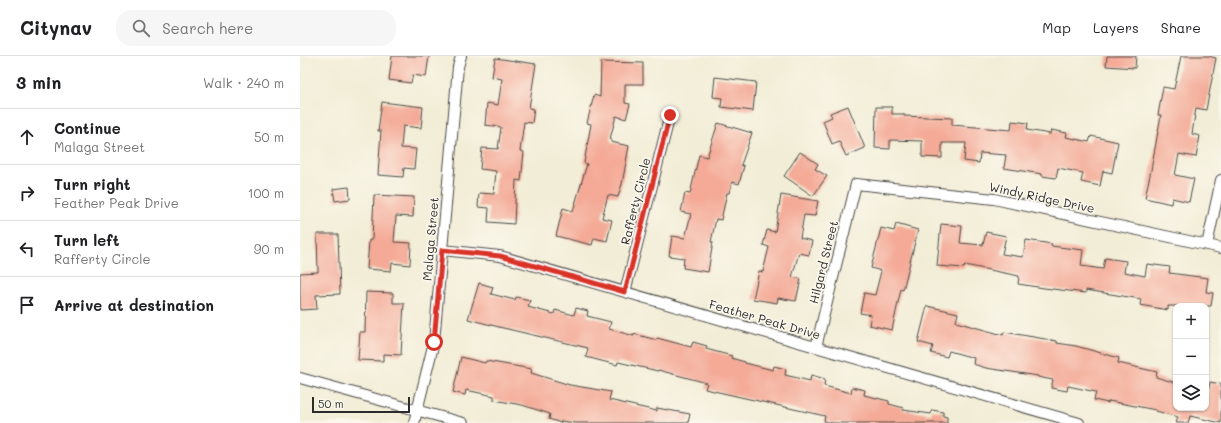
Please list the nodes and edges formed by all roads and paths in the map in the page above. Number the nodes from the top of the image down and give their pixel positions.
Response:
1 (461, 56) edge
2 (670, 115) dead end
3 (1221, 180) edge
4 (856, 184) joint
5 (1207, 245) junction
6 (1221, 248) edge
7 (442, 250) junction
8 (625, 292) junction
9 (816, 347) junction
10 (300, 378) edge
11 (418, 410) junction
12 (414, 423) edge
13 (463, 423) edge
14 (1079, 423) edge

1 - 7 street, Malaga Street
2 - 8 street, Rafferty Circle
3 - 5 street
4 - 5 street, Windy Ridge Drive
4 - 9 street, Hilgard Street
5 - 6 street, Windy Ridge Drive
7 - 8 street, Feather Peak Drive
7 - 11 street, Malaga Street
8 - 9 street, Feather Peak Drive
9 - 14 street, Feather Peak Drive
10 - 11 street
11 - 12 street, Malaga Street
11 - 13 street

